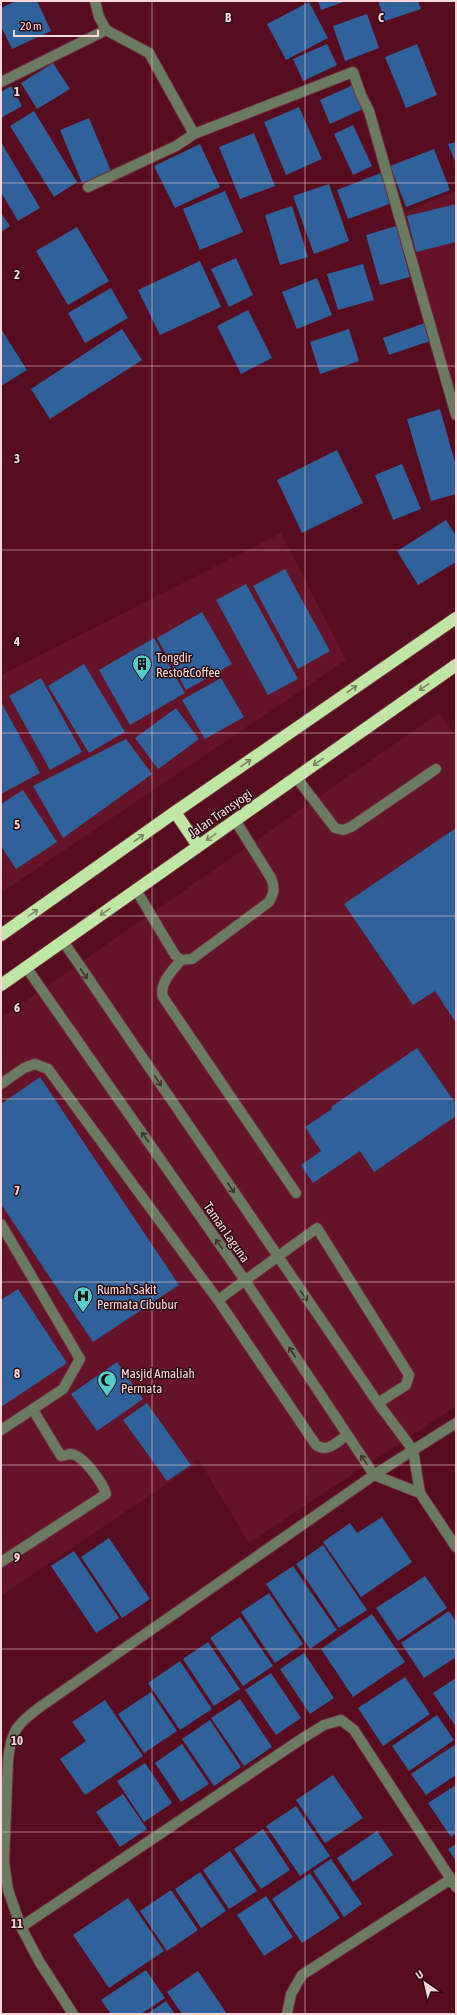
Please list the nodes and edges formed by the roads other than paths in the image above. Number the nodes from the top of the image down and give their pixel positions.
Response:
1 (95, 1) edge
2 (106, 30) junction
3 (1, 82) edge
4 (194, 134) junction
5 (88, 187) dead end
6 (456, 415) edge
7 (456, 618) edge
8 (456, 665) edge
9 (436, 769) dead end
10 (296, 777) junction
11 (175, 812) junction
12 (235, 820) junction
13 (198, 846) junction
14 (136, 890) junction
15 (1, 935) edge
16 (62, 941) junction
17 (181, 960) junction
18 (26, 967) junction
19 (1, 985) edge
20 (1, 1084) edge
21 (296, 1193) dead end
22 (1, 1224) edge
23 (277, 1255) junction
24 (244, 1279) junction
25 (218, 1300) junction
26 (378, 1403) junction
27 (33, 1410) junction
28 (456, 1422) edge
29 (1, 1430) edge
30 (347, 1436) junction
31 (413, 1450) junction
32 (374, 1475) junction
33 (420, 1492) junction
34 (456, 1547) edge
35 (1, 1562) edge
36 (453, 1883) edge
37 (21, 1927) junction
38 (73, 2014) edge
39 (287, 2014) edge

1 - 2 street
2 - 3 street
2 - 4 street
4 - 5 street
4 - 6 street
11 -> 7 highway, Jalan Transyogi
8 -> 10 highway, Jalan Transyogi
9 - 10 street
10 - 12 highway, Jalan Transyogi
11 - 13 highway
15 -> 11 highway, Jalan Transyogi
12 -> 13 highway, Jalan Transyogi
12 - 17 street
13 - 14 highway, Jalan Transyogi
14 -> 16 highway, Jalan Transyogi
14 - 17 street
16 - 18 highway, Jalan Transyogi
16 -> 23 street
17 - 21 street
18 - 19 highway, Jalan Transyogi
24 -> 18 street, Taman Laguna
20 - 25 street
22 - 27 street
23 - 24 street
23 -> 26 street
23 - 26 street
24 - 25 street
30 -> 24 street, Taman Laguna
25 - 30 street
26 - 31 street
27 - 29 street
27 - 35 street
28 - 31 street
32 -> 30 street, Taman Laguna
31 - 32 street
31 - 33 street
32 - 33 street
32 - 37 street
33 - 34 street
36 - 37 street
36 - 39 street
37 - 38 street

